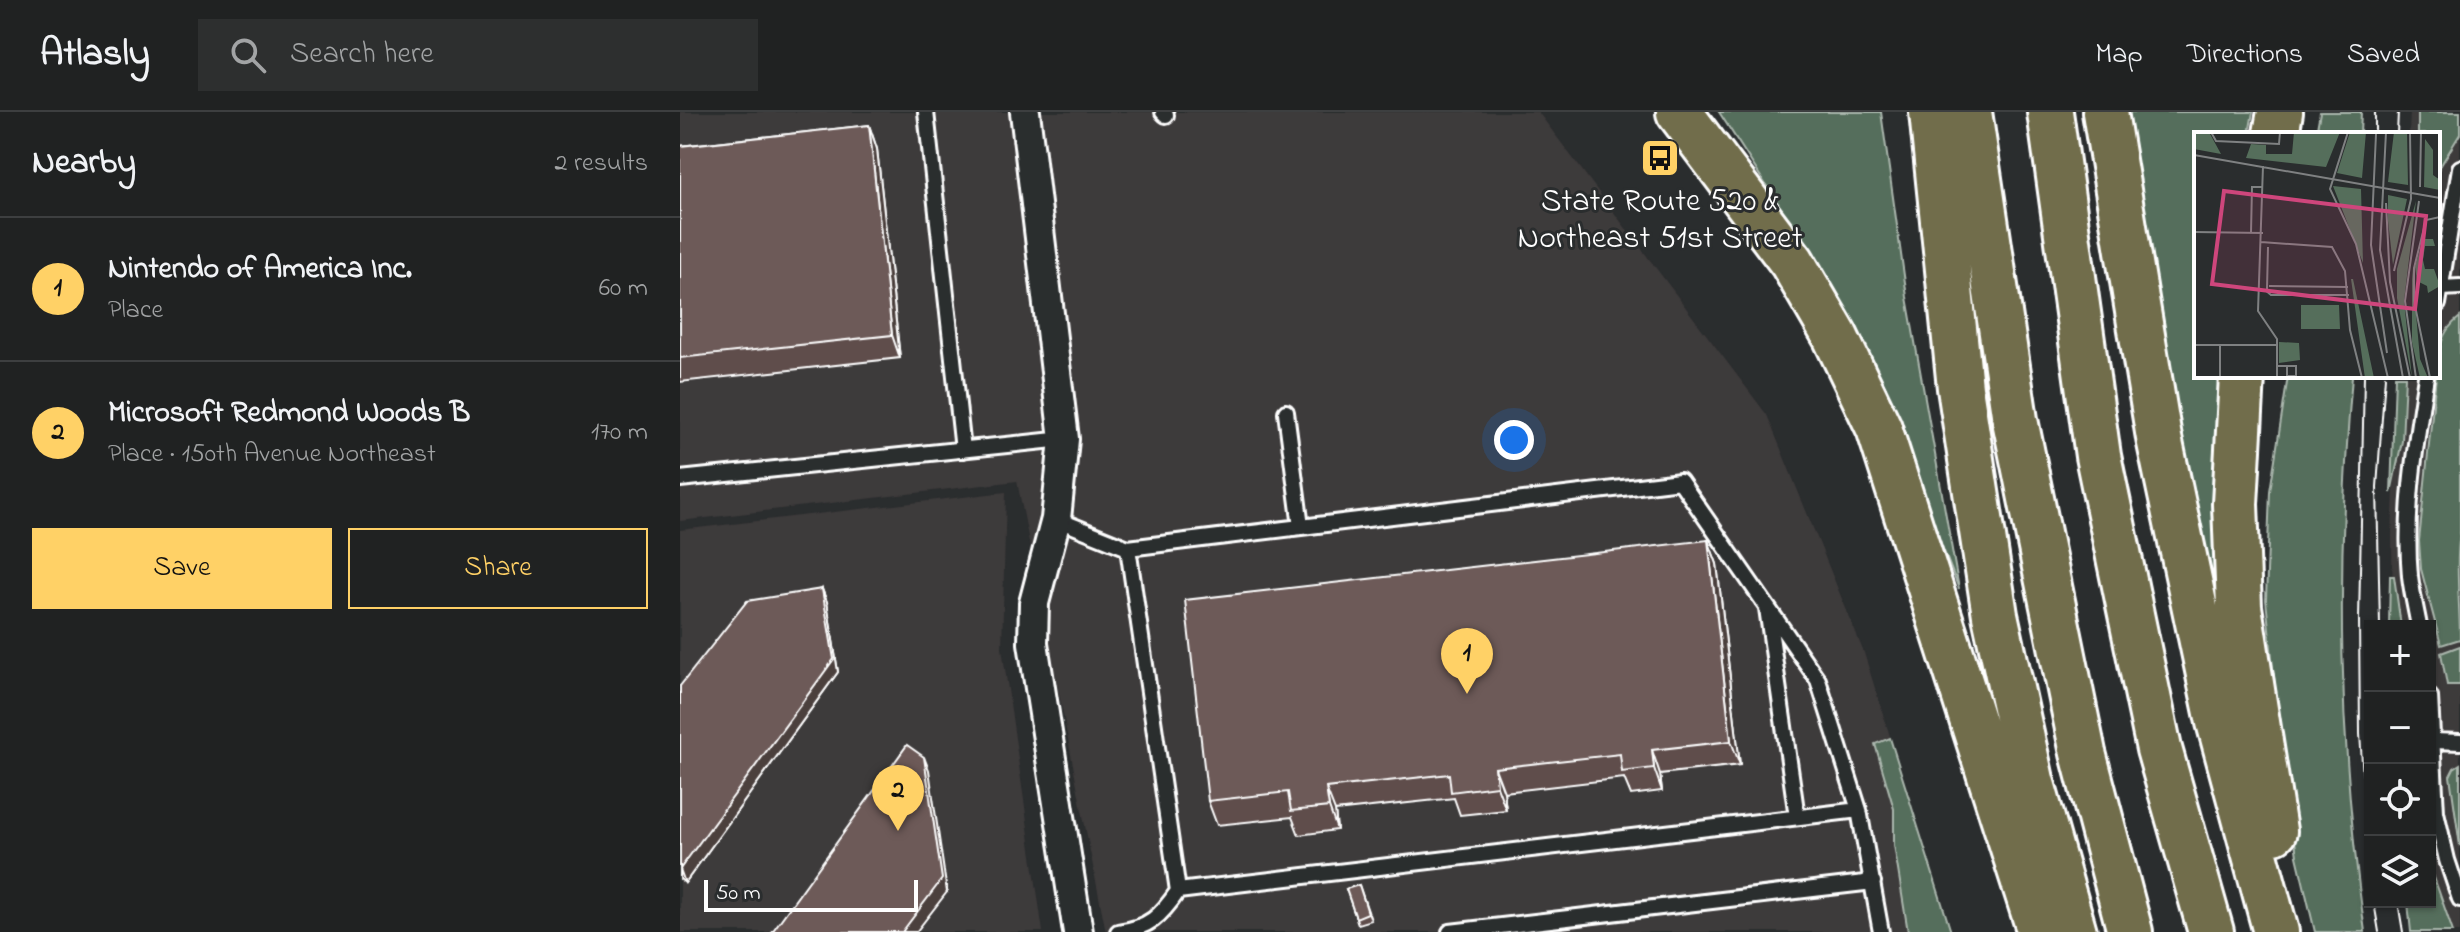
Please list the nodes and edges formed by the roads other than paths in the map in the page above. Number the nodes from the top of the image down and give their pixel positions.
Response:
1 (926, 112) edge
2 (1679, 112) edge
3 (1932, 112) edge
4 (1969, 112) edge
5 (2050, 112) edge
6 (2105, 112) edge
7 (2280, 112) edge
8 (1029, 113) edge
9 (2276, 132) edge
10 (2460, 168) edge
11 (2460, 287) edge
12 (2441, 288) junction
13 (2440, 293) edge
14 (2242, 378) edge
15 (2426, 378) edge
16 (1286, 412) dead end
17 (1064, 439) junction
18 (963, 450) junction
19 (680, 479) edge
20 (1056, 519) junction
21 (1301, 527) junction
22 (1128, 548) junction
23 (1767, 602) junction
24 (2418, 620) edge
25 (2436, 741) edge
26 (2460, 742) edge
27 (2435, 764) edge
28 (1859, 810) junction
29 (1797, 817) junction
30 (1873, 882) junction
31 (1178, 891) junction
32 (2460, 899) edge
33 (1144, 930) edge
34 (1078, 932) edge
35 (1118, 932) edge
36 (1450, 932) edge
37 (1881, 932) edge
38 (2040, 932) edge
39 (2074, 932) edge
40 (2130, 932) edge
41 (2211, 932) edge
42 (2276, 932) edge
43 (2290, 932) edge

1 - 18 lane
2 - 38 highway
3 - 39 highway
4 - 40 highway
5 - 41 highway
6 - 42 highway
7 - 9 highway
8 - 17 street
10 - 12 lane
11 - 12 lane
12 - 13 lane
14 - 43 highway
15 - 24 lane
16 - 21 lane
17 - 18 lane
17 - 20 street
18 - 19 lane
20 - 22 lane
20 - 34 street
21 - 22 lane
21 - 23 lane
22 - 31 lane
23 - 28 lane
23 - 29 lane
25 - 26 lane
27 - 32 lane
28 - 29 lane
28 - 30 lane
29 - 31 lane
30 - 36 lane
30 - 37 lane
31 - 33 lane
33 - 35 lane

